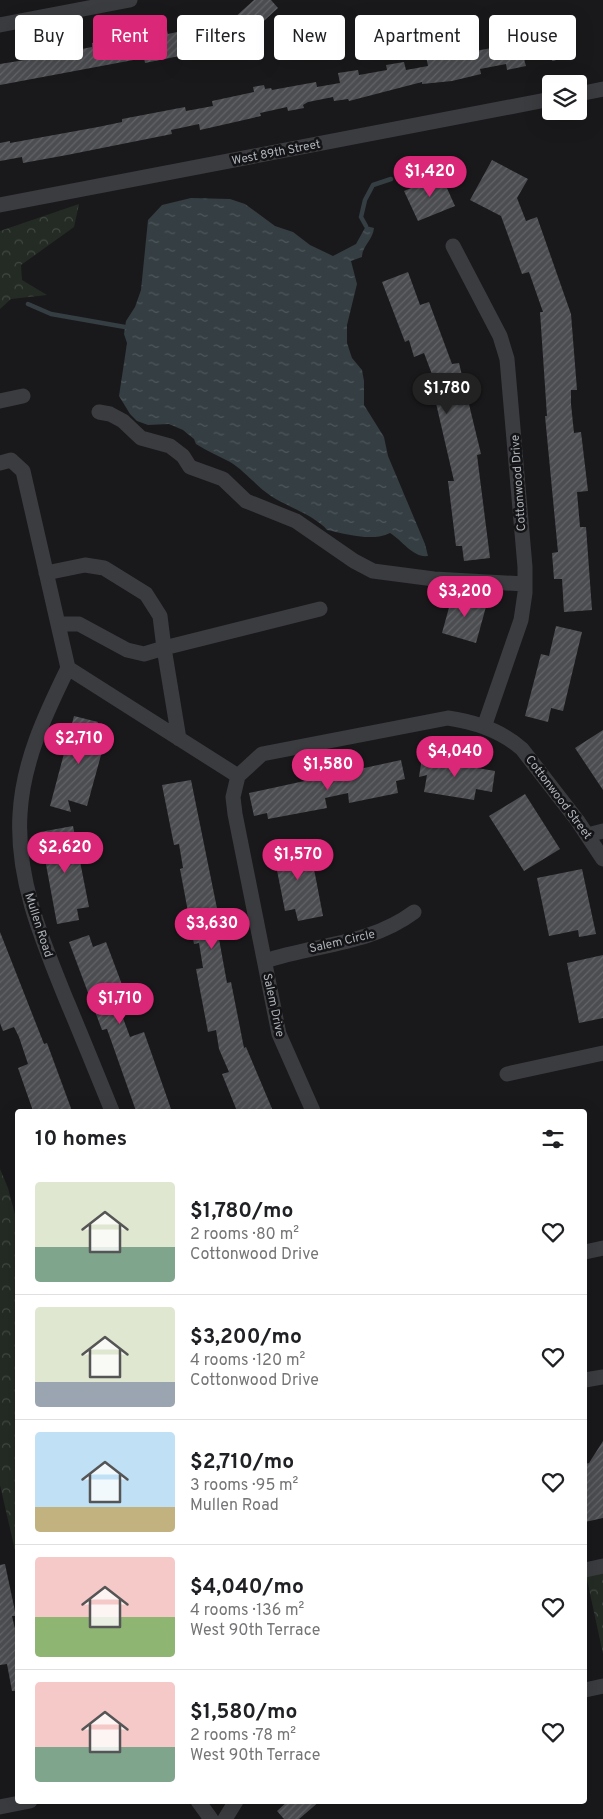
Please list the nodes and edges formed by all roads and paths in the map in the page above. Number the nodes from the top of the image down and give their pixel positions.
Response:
1 (130, 0) edge
2 (0, 25) edge
3 (603, 89) edge
4 (587, 92) edge
5 (542, 101) edge
6 (0, 205) edge
7 (453, 246) dead end
8 (23, 396) dead end
9 (0, 401) edge
10 (99, 412) dead end
11 (0, 463) edge
12 (46, 573) junction
13 (525, 584) junction
14 (320, 609) dead end
15 (58, 624) junction
16 (164, 648) junction
17 (68, 668) junction
18 (484, 727) junction
19 (179, 739) junction
20 (238, 776) junction
21 (603, 831) edge
22 (588, 835) junction
23 (603, 859) edge
24 (414, 912) dead end
25 (265, 961) junction
26 (603, 1053) edge
27 (507, 1074) dead end
28 (111, 1109) edge
29 (312, 1109) edge
30 (603, 1248) edge
31 (587, 1252) edge
32 (603, 1377) edge
33 (587, 1380) edge
34 (603, 1566) edge
35 (587, 1570) edge
36 (603, 1686) edge
37 (587, 1690) edge
38 (15, 1804) edge
39 (200, 1804) edge
40 (234, 1804) edge
41 (0, 1807) edge
42 (210, 1819) edge
43 (225, 1819) edge

1 - 2 street
3 - 4 street
5 - 6 street, West 89th Street
7 - 13 street, Cottonwood Drive
8 - 9 street
10 - 13 street
11 - 12 street
12 - 15 street
12 - 16 street
13 - 18 street, Cottonwood Drive
14 - 16 street
15 - 16 street
15 - 17 street
16 - 19 street
17 - 19 street
17 - 28 street, Mullen Road
18 - 20 street, Cottonwood Street
18 - 22 street, Cottonwood Street
19 - 20 street
20 - 25 street, Salem Drive
21 - 22 street
22 - 23 street, Cottonwood Street
24 - 25 street, Salem Circle
25 - 29 street, Salem Drive
26 - 27 street
30 - 31 street
32 - 33 street
34 - 35 street
36 - 37 street
38 - 41 street
39 - 42 street
40 - 43 street

